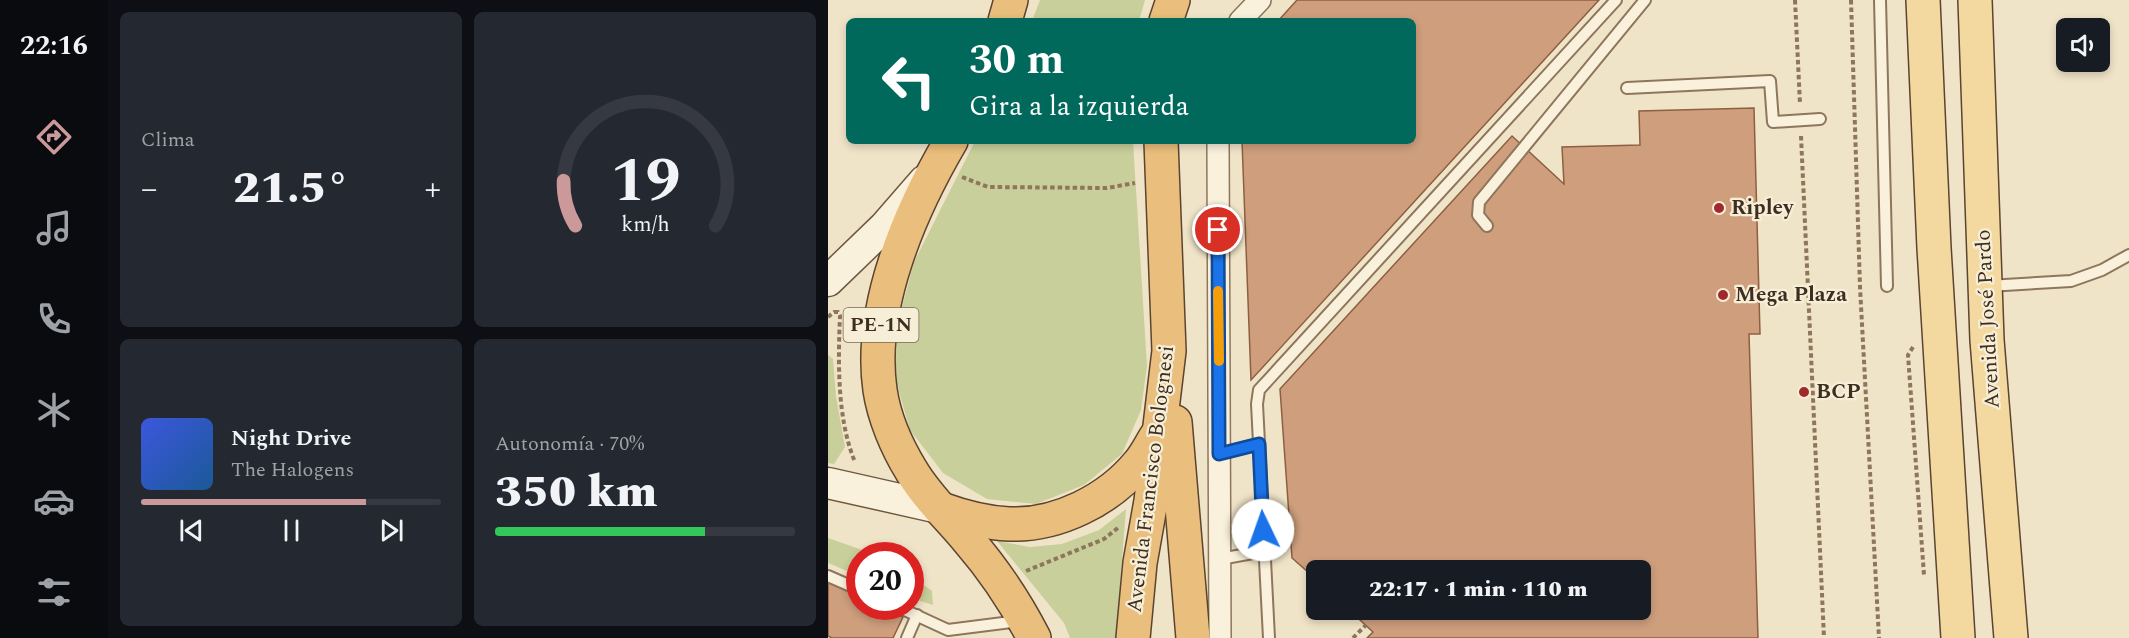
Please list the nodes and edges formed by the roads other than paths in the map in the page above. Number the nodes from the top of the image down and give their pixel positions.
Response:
1 (1011, 0) edge
2 (1173, 0) edge
3 (1260, 0) edge
4 (1616, 0) edge
5 (1645, 0) edge
6 (1880, 0) edge
7 (1923, 0) edge
8 (1975, 0) edge
9 (1006, 18) edge
10 (1167, 18) edge
11 (1243, 18) edge
12 (1627, 88) dead end
13 (1820, 119) dead end
14 (1161, 144) edge
15 (1218, 144) edge
16 (944, 154) edge
17 (1486, 226) dead end
18 (2129, 255) edge
19 (833, 269) edge
20 (1887, 286) dead end
21 (1984, 286) junction
22 (1169, 351) junction
23 (1159, 431) junction
24 (1259, 444) junction
25 (1219, 454) junction
26 (828, 483) edge
27 (939, 508) junction
28 (1264, 551) junction
29 (1220, 559) junction
30 (828, 576) edge
31 (846, 584) edge
32 (924, 618) edge
33 (915, 620) edge
34 (1029, 629) edge
35 (907, 638) edge
36 (1133, 638) edge
37 (1193, 638) edge
38 (1220, 638) edge
39 (1269, 638) edge
40 (1958, 638) edge
41 (2011, 638) edge

1 - 9 highway
2 - 10 highway
3 - 11 street
4 - 24 lane
5 - 17 lane
6 - 20 lane
7 - 40 main road
8 - 21 main road, Avenida José Pardo
12 - 13 lane
14 - 22 highway, Avenida Francisco Bolognesi
15 - 25 street
16 - 19 main road
16 - 27 highway, PE-1N
18 - 21 lane
21 - 41 main road, Avenida José Pardo
22 - 23 highway, Avenida Francisco Bolognesi
22 - 37 highway
23 - 27 highway
23 - 36 highway, Avenida Francisco Bolognesi
24 - 25 lane
24 - 28 lane
25 - 29 street
26 - 27 main road
27 - 34 highway, PE-1N
28 - 29 lane
28 - 39 lane
29 - 38 street
30 - 31 lane
32 - 34 lane
33 - 35 lane

